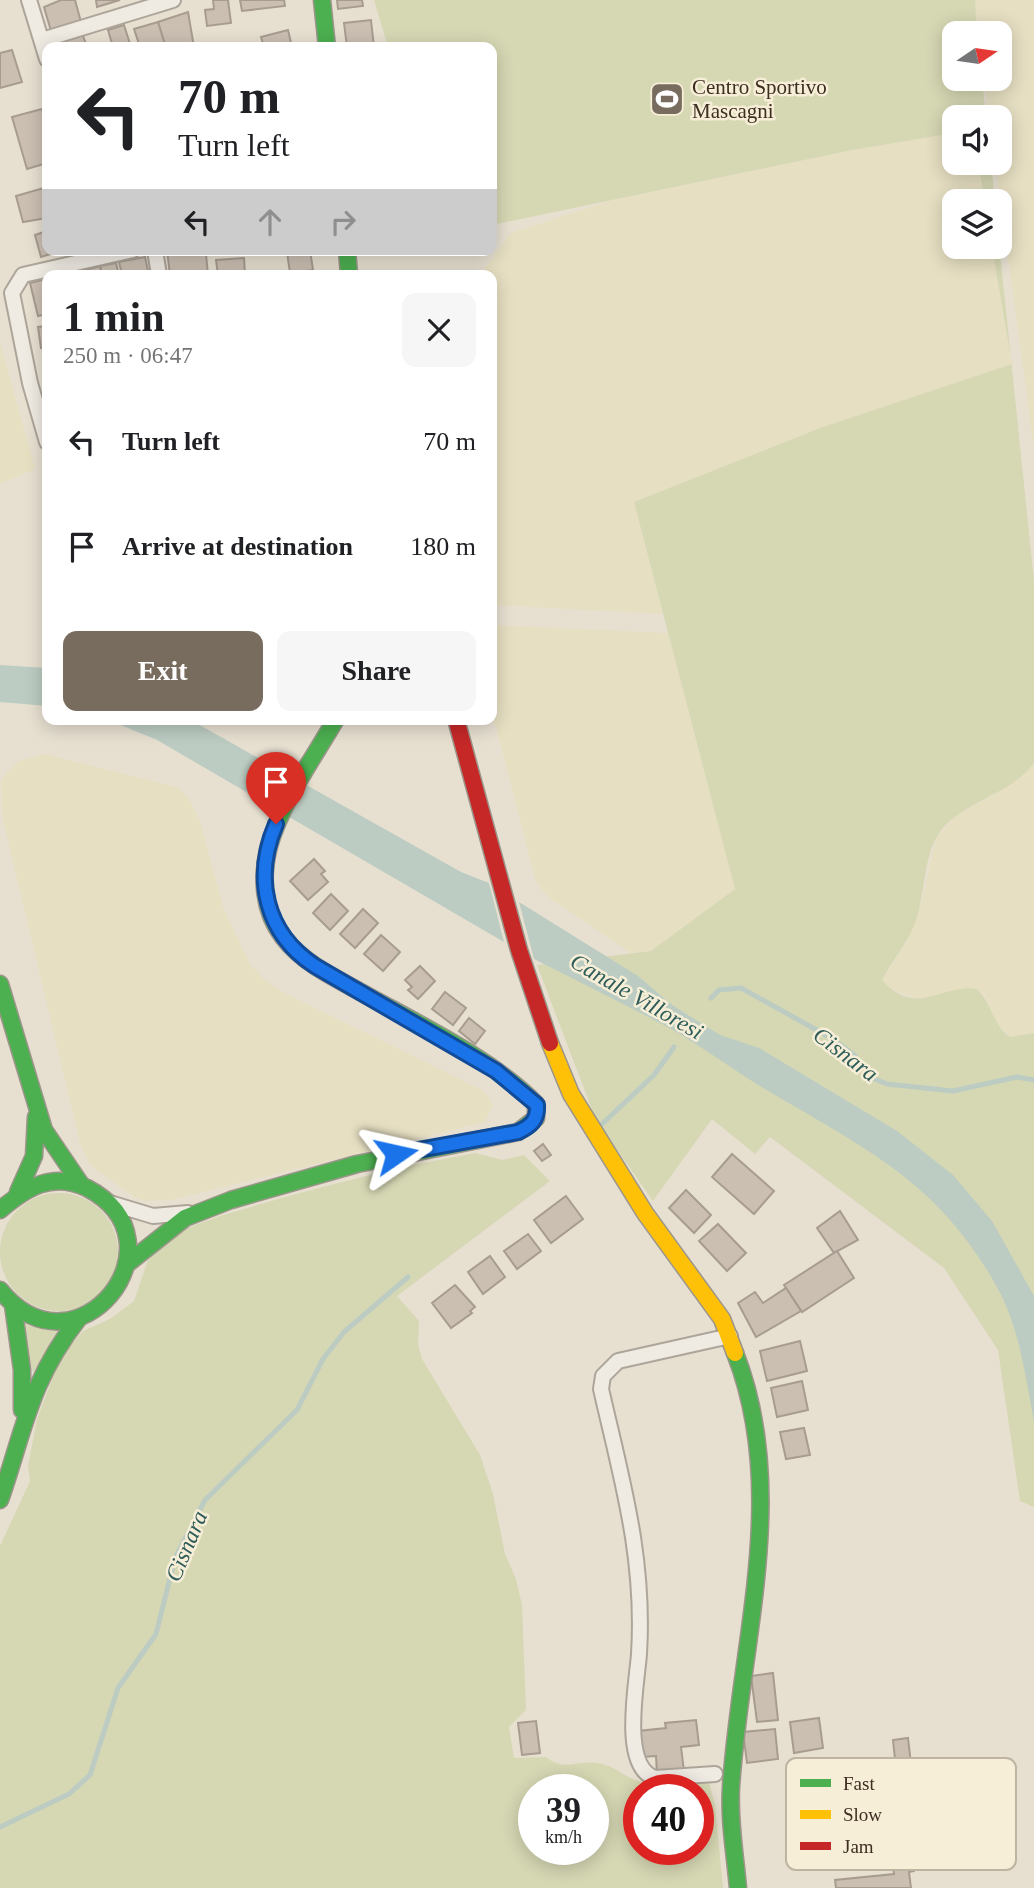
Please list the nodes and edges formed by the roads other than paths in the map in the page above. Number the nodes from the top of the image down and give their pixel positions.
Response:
1 (29, 0) edge
2 (173, 0) edge
3 (322, 0) edge
4 (43, 40) joint
5 (326, 42) edge
6 (107, 256) edge
7 (45, 270) edge
8 (42, 271) edge
9 (42, 425) edge
10 (333, 725) edge
11 (458, 725) edge
12 (0, 984) edge
13 (35, 1105) junction
14 (80, 1183) junction
15 (18, 1192) junction
16 (110, 1203) junction
17 (0, 1210) edge
18 (200, 1211) junction
19 (127, 1264) junction
20 (3, 1295) edge
21 (79, 1318) junction
22 (730, 1336) junction
23 (22, 1423) junction
24 (0, 1500) edge
25 (715, 1774) dead end
26 (738, 1888) edge

1 - 4 street
2 - 4 street
3 - 5 street
6 - 7 street
8 - 9 street
10 - 18 street
11 - 22 street
12 - 13 street
13 - 14 street
13 - 15 street
14 - 15 street
14 - 16 street
15 - 17 street
16 - 18 street
16 - 19 street
18 - 19 street
19 - 21 street
20 - 21 street
20 - 23 street
21 - 23 street
22 - 25 street
22 - 26 street
23 - 24 street

